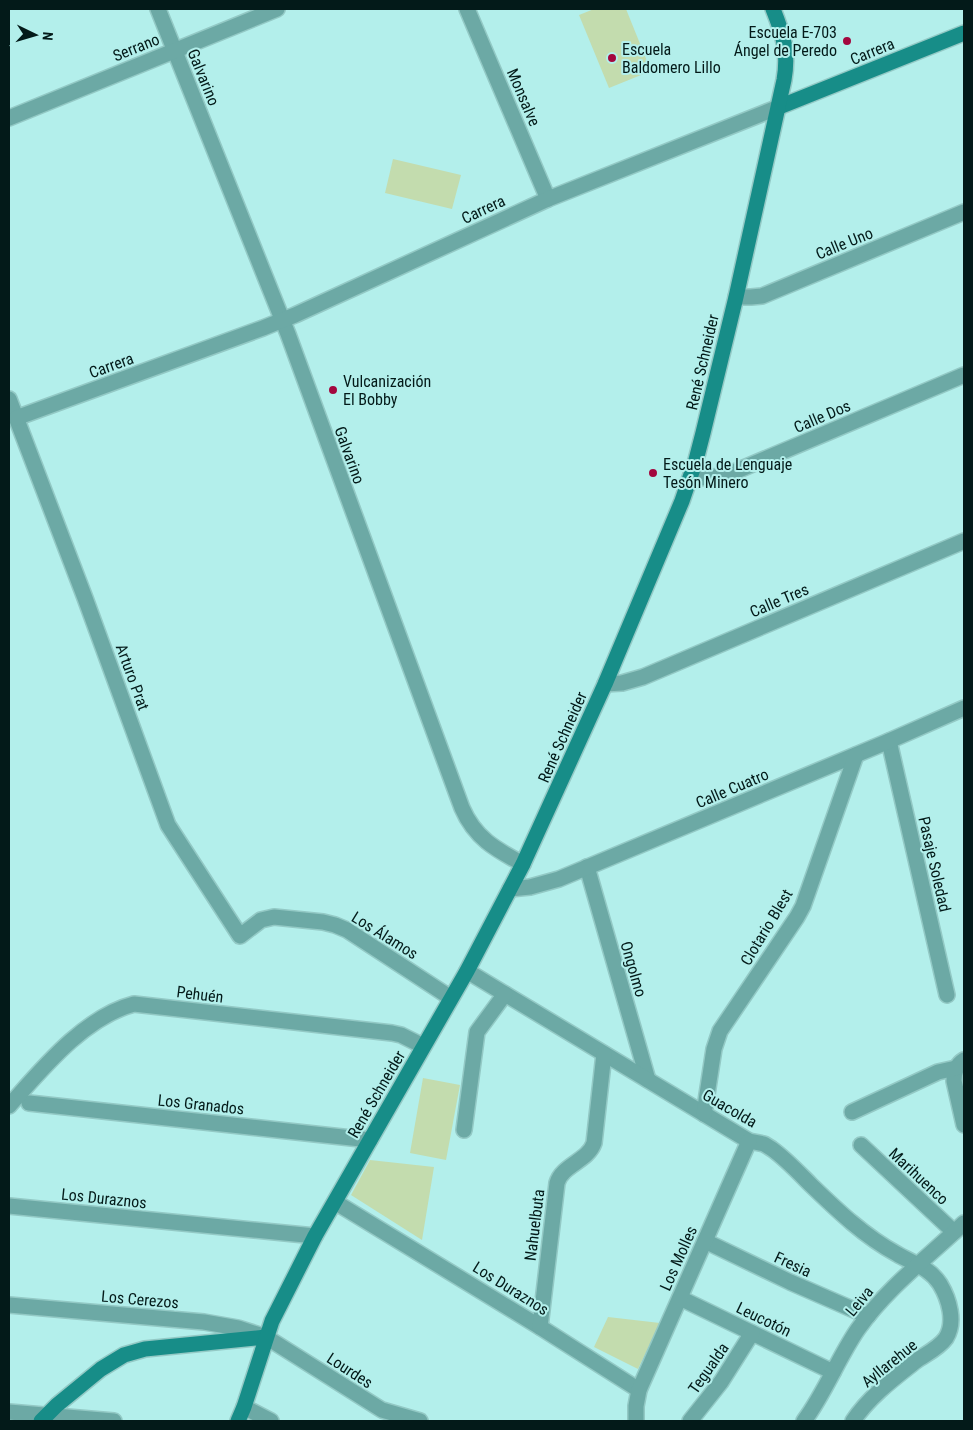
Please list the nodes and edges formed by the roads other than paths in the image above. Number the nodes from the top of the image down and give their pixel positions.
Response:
1 (158, 9) edge
2 (277, 9) edge
3 (467, 9) edge
4 (773, 9) edge
5 (964, 33) edge
6 (174, 51) junction
7 (779, 107) junction
8 (9, 118) edge
9 (548, 199) junction
10 (964, 212) edge
11 (736, 297) junction
12 (282, 320) junction
13 (964, 375) edge
14 (9, 399) edge
15 (16, 418) junction
16 (691, 477) junction
17 (964, 541) edge
18 (605, 684) junction
19 (964, 708) edge
20 (890, 741) junction
21 (856, 755) junction
22 (523, 864) junction
23 (588, 867) junction
24 (510, 889) junction
25 (240, 936) joint
26 (467, 971) junction
27 (505, 994) junction
28 (947, 995) dead end
29 (451, 998) junction
30 (423, 1046) junction
31 (604, 1054) junction
32 (960, 1064) edge
33 (648, 1080) junction
34 (29, 1103) dead end
35 (9, 1106) edge
36 (852, 1112) dead end
37 (704, 1114) junction
38 (964, 1125) edge
39 (464, 1130) dead end
40 (370, 1140) junction
41 (749, 1141) junction
42 (861, 1145) dead end
43 (334, 1202) junction
44 (9, 1206) edge
45 (962, 1226) edge
46 (315, 1236) junction
47 (705, 1241) junction
48 (919, 1264) junction
49 (680, 1298) junction
50 (9, 1305) edge
51 (868, 1316) junction
52 (540, 1327) junction
53 (752, 1333) junction
54 (948, 1333) joint
55 (266, 1337) junction
56 (833, 1372) junction
57 (640, 1390) junction
58 (244, 1407) junction
59 (9, 1412) edge
60 (44, 1418) edge
61 (114, 1421) edge
62 (238, 1421) edge
63 (271, 1421) edge
64 (420, 1421) edge
65 (636, 1421) edge
66 (690, 1421) edge
67 (807, 1421) edge
68 (853, 1421) edge

1 - 6 street, Galvarino
2 - 6 street, Serrano
3 - 9 street, Monsalve
4 - 7 main road, René Schneider
5 - 7 main road, Carrera
6 - 8 street, Serrano
6 - 12 street, Galvarino
7 - 9 street, Carrera
7 - 11 main road, René Schneider
9 - 12 street, Carrera
10 - 11 street, Calle Uno
11 - 16 main road, René Schneider
12 - 15 street, Carrera
12 - 22 street, Galvarino
13 - 16 street, Calle Dos
14 - 15 street, Arturo Prat
15 - 25 street, Arturo Prat
16 - 18 main road, René Schneider
17 - 18 street, Calle Tres
18 - 22 main road, René Schneider
19 - 20 street, Calle Cuatro
20 - 21 street, Calle Cuatro
20 - 28 street, Pasaje Soledad
21 - 23 street, Calle Cuatro
21 - 37 street, Clotario Blest
22 - 24 main road, René Schneider
23 - 24 street, Calle Cuatro
23 - 33 street, Ongolmo
24 - 26 main road, René Schneider
25 - 29 street, Los Álamos
26 - 27 street, Guacolda
26 - 29 main road, René Schneider
27 - 31 street, Guacolda
27 - 39 street
29 - 30 main road, René Schneider
30 - 35 street, Pehuén
30 - 40 main road, René Schneider
31 - 33 street, Guacolda
31 - 52 street, Nahuelbuta
32 - 36 street
32 - 38 street
33 - 37 street, Guacolda
34 - 40 street, Los Granados
37 - 41 street, Guacolda
40 - 43 main road, René Schneider
41 - 47 street, Los Molles
41 - 48 street, Guacolda
42 - 45 street, Marihuenco
43 - 46 main road, René Schneider
43 - 52 street, Los Duraznos
44 - 46 street, Los Duraznos
45 - 48 street, Leiva
46 - 55 main road, René Schneider
47 - 49 street, Los Molles
47 - 51 street, Fresia
48 - 51 street, Leiva
48 - 54 street, Guacolda
49 - 53 street, Leucotón
49 - 57 street, Los Molles
50 - 55 street, Los Cerezos
51 - 56 street, Leiva
52 - 57 street, Los Duraznos
53 - 56 street, Leucotón
53 - 66 street, Tegualda
54 - 68 street, Ayllarehue
55 - 58 main road, René Schneider
55 - 60 main road
55 - 64 street, Lourdes
56 - 67 street, Leiva
57 - 65 street
58 - 62 main road, René Schneider
58 - 63 street
59 - 60 street
60 - 61 street

